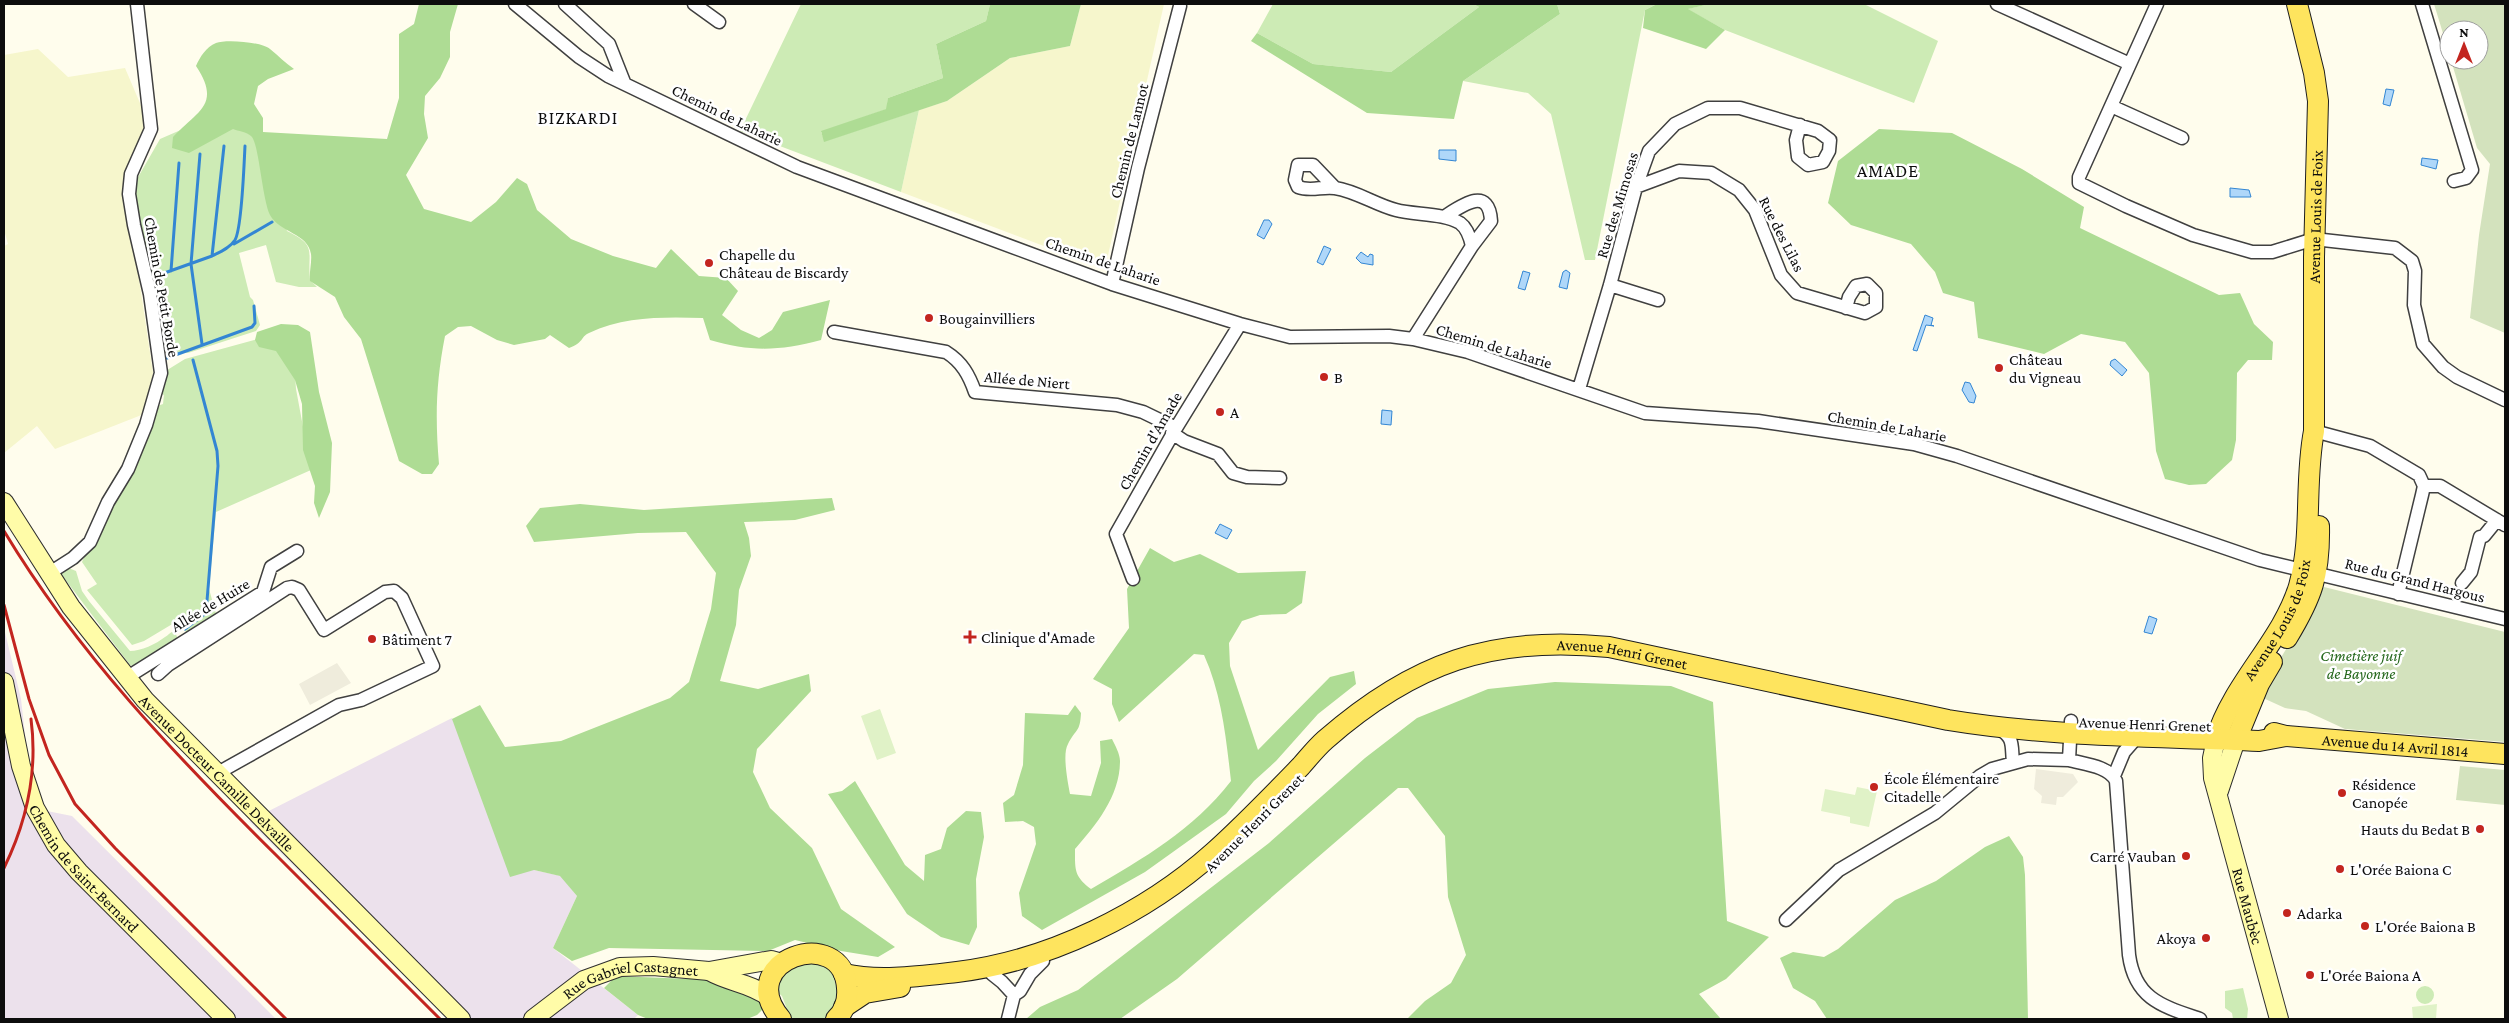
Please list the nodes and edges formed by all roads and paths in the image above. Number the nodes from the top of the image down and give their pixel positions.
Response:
1 (137, 4) edge
2 (515, 4) edge
3 (565, 4) edge
4 (694, 4) edge
5 (1998, 4) edge
6 (2157, 4) edge
7 (2297, 4) edge
8 (2422, 4) edge
9 (1180, 6) dead end
10 (719, 22) dead end
11 (610, 50) junction
12 (590, 64) junction
13 (2130, 64) junction
14 (624, 82) junction
15 (2111, 106) junction
16 (1800, 126) dead end
17 (2182, 138) dead end
18 (2454, 181) dead end
19 (1636, 187) junction
20 (1335, 188) dead end
21 (1444, 217) junction
22 (2314, 239) junction
23 (1472, 246) junction
24 (1112, 284) junction
25 (1610, 285) junction
26 (1658, 300) dead end
27 (1846, 308) dead end
28 (1240, 324) junction
29 (834, 332) dead end
30 (1413, 339) junction
31 (1579, 389) junction
32 (2505, 400) edge
33 (1174, 431) junction
34 (2314, 431) junction
35 (1280, 478) dead end
36 (2424, 486) junction
37 (4, 502) edge
38 (2501, 522) edge
39 (297, 551) dead end
40 (2309, 571) junction
41 (48, 574) junction
42 (1133, 579) dead end
43 (2462, 583) dead end
44 (2398, 594) junction
45 (2505, 619) edge
46 (158, 674) dead end
47 (126, 678) junction
48 (4, 682) edge
49 (1918, 713) junction
50 (1344, 725) junction
51 (1997, 728) junction
52 (2070, 728) junction
53 (2228, 733) junction
54 (2138, 736) junction
55 (2505, 754) edge
56 (2068, 760) junction
57 (2013, 762) junction
58 (216, 774) junction
59 (2114, 776) junction
60 (1786, 920) dead end
61 (1043, 961) junction
62 (782, 963) junction
63 (709, 971) junction
64 (844, 974) junction
65 (992, 974) junction
66 (1014, 996) junction
67 (769, 998) junction
68 (840, 1013) edge
69 (226, 1019) edge
70 (461, 1019) edge
71 (534, 1019) edge
72 (781, 1019) edge
73 (1008, 1019) edge
74 (2200, 1019) edge
75 (2279, 1019) edge

1 - 41 street, Chemin de Petit Borde
2 - 12 street, Chemin de Laharie
3 - 11 street
4 - 10 street
5 - 13 street
6 - 13 street
7 - 22 main road, Avenue Louis de Foix
8 - 18 street
9 - 24 street, Chemin de Lannot
11 - 12 street
11 - 14 street
12 - 14 street, Chemin de Laharie
13 - 15 street
14 - 24 street, Chemin de Laharie
15 - 17 street
15 - 22 street
16 - 19 street, Rue des Mimosas
19 - 25 street, Rue des Mimosas
19 - 27 street, Rue des Lilas
20 - 21 street
21 - 23 street
21 - 23 street
22 - 32 street
22 - 34 main road, Avenue Louis de Foix
23 - 30 street
24 - 28 street, Chemin de Laharie
25 - 26 street
25 - 31 street, Rue des Mimosas
28 - 30 street, Chemin de Laharie
28 - 33 street, Chemin d'Amade
29 - 33 street, Allée de Niert
30 - 31 street, Chemin de Laharie
31 - 40 street, Chemin de Laharie
33 - 35 street
33 - 42 street, Chemin d'Amade
34 - 36 street
34 - 40 main road, Avenue Louis de Foix
36 - 38 street
36 - 44 street
37 - 41 street, Avenue Docteur Camille Delvaille
38 - 43 street
39 - 47 street, Allée de Huire
40 - 44 street, Rue du Grand Hargous
40 - 53 main road, Avenue Louis de Foix
41 - 47 street, Avenue Docteur Camille Delvaille
44 - 45 street, Rue du Grand Hargous
46 - 58 street
47 - 58 street, Avenue Docteur Camille Delvaille
48 - 69 street, Chemin de Saint-Bernard
49 - 50 main road, Avenue Henri Grenet
49 - 51 main road, Avenue Henri Grenet
49 - 52 main road, Avenue Henri Grenet
50 - 61 main road, Avenue Henri Grenet
50 - 64 main road, Avenue Henri Grenet
51 - 52 main road, Avenue Henri Grenet
51 - 57 street
52 - 53 main road, Avenue Henri Grenet
52 - 54 main road, Avenue Henri Grenet
52 - 56 street
53 - 54 main road, Avenue Henri Grenet
53 - 55 main road, Avenue du 14 Avril 1814
53 - 75 street, Rue Maubèc
54 - 59 street
56 - 57 street
56 - 59 street
57 - 60 street
58 - 70 street, Avenue Docteur Camille Delvaille
59 - 74 street
61 - 65 main road, Avenue Henri Grenet
61 - 66 street
62 - 63 street, Rue Gabriel Castagnet
62 - 64 main road
62 - 67 main road
63 - 67 street, Rue Gabriel Castagnet
63 - 71 street, Rue Gabriel Castagnet
64 - 68 main road
65 - 66 street
65 - 68 main road, Avenue Henri Grenet
66 - 73 street
67 - 72 main road

